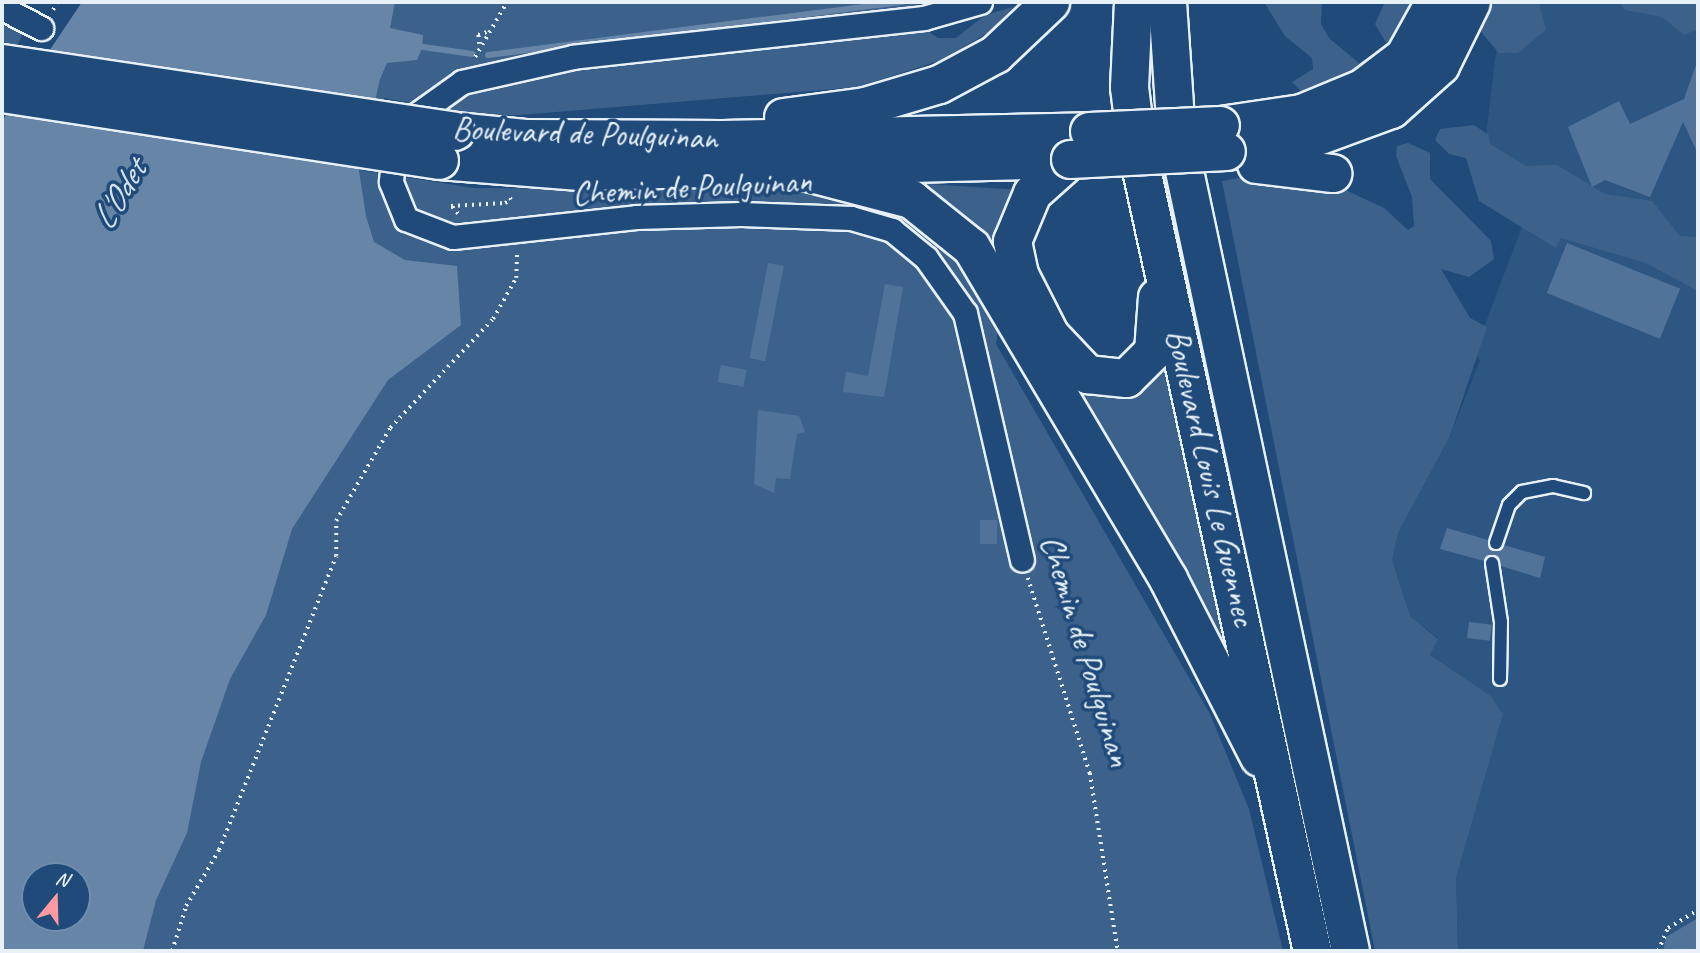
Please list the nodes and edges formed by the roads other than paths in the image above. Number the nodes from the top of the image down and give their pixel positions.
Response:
1 (1050, 2) edge
2 (1133, 2) edge
3 (1167, 2) edge
4 (1191, 2) edge
5 (1434, 2) edge
6 (1471, 2) edge
7 (967, 4) edge
8 (2, 8) edge
9 (41, 28) dead end
10 (2, 63) edge
11 (2, 93) edge
12 (601, 136) junction
13 (1080, 145) junction
14 (1225, 145) junction
15 (447, 146) junction
16 (792, 168) junction
17 (1332, 173) dead end
18 (1193, 217) junction
19 (1158, 258) junction
20 (1584, 493) dead end
21 (1496, 543) dead end
22 (1022, 559) road end
23 (1492, 563) dead end
24 (1500, 679) dead end
25 (1279, 797) junction
26 (1312, 951) edge
27 (1350, 951) edge

1 - 12 main road
2 - 19 main road, Boulevard Louis Le Guennec
3 - 18 main road, Boulevard Louis Le Guennec
4 - 18 main road
5 - 14 main road
6 - 14 main road
7 - 22 street, Chemin de Poulguinan
8 - 9 street
10 - 15 main road, Boulevard de Poulguinan, bridge
11 - 15 main road, Boulevard de Poulguinan, bridge
12 - 13 main road, Boulevard de Poulguinan
12 - 15 main road, Boulevard de Poulguinan
13 - 14 main road, bridge
13 - 14 main road, bridge
13 - 16 main road, Boulevard de Poulguinan
13 - 19 main road
14 - 17 main road
15 - 16 main road, Boulevard de Poulguinan
16 - 25 main road
18 - 27 main road, Boulevard Louis Le Guennec
19 - 25 main road, Boulevard Louis Le Guennec
20 - 21 lane
23 - 24 lane
25 - 26 main road, Boulevard Louis Le Guennec

